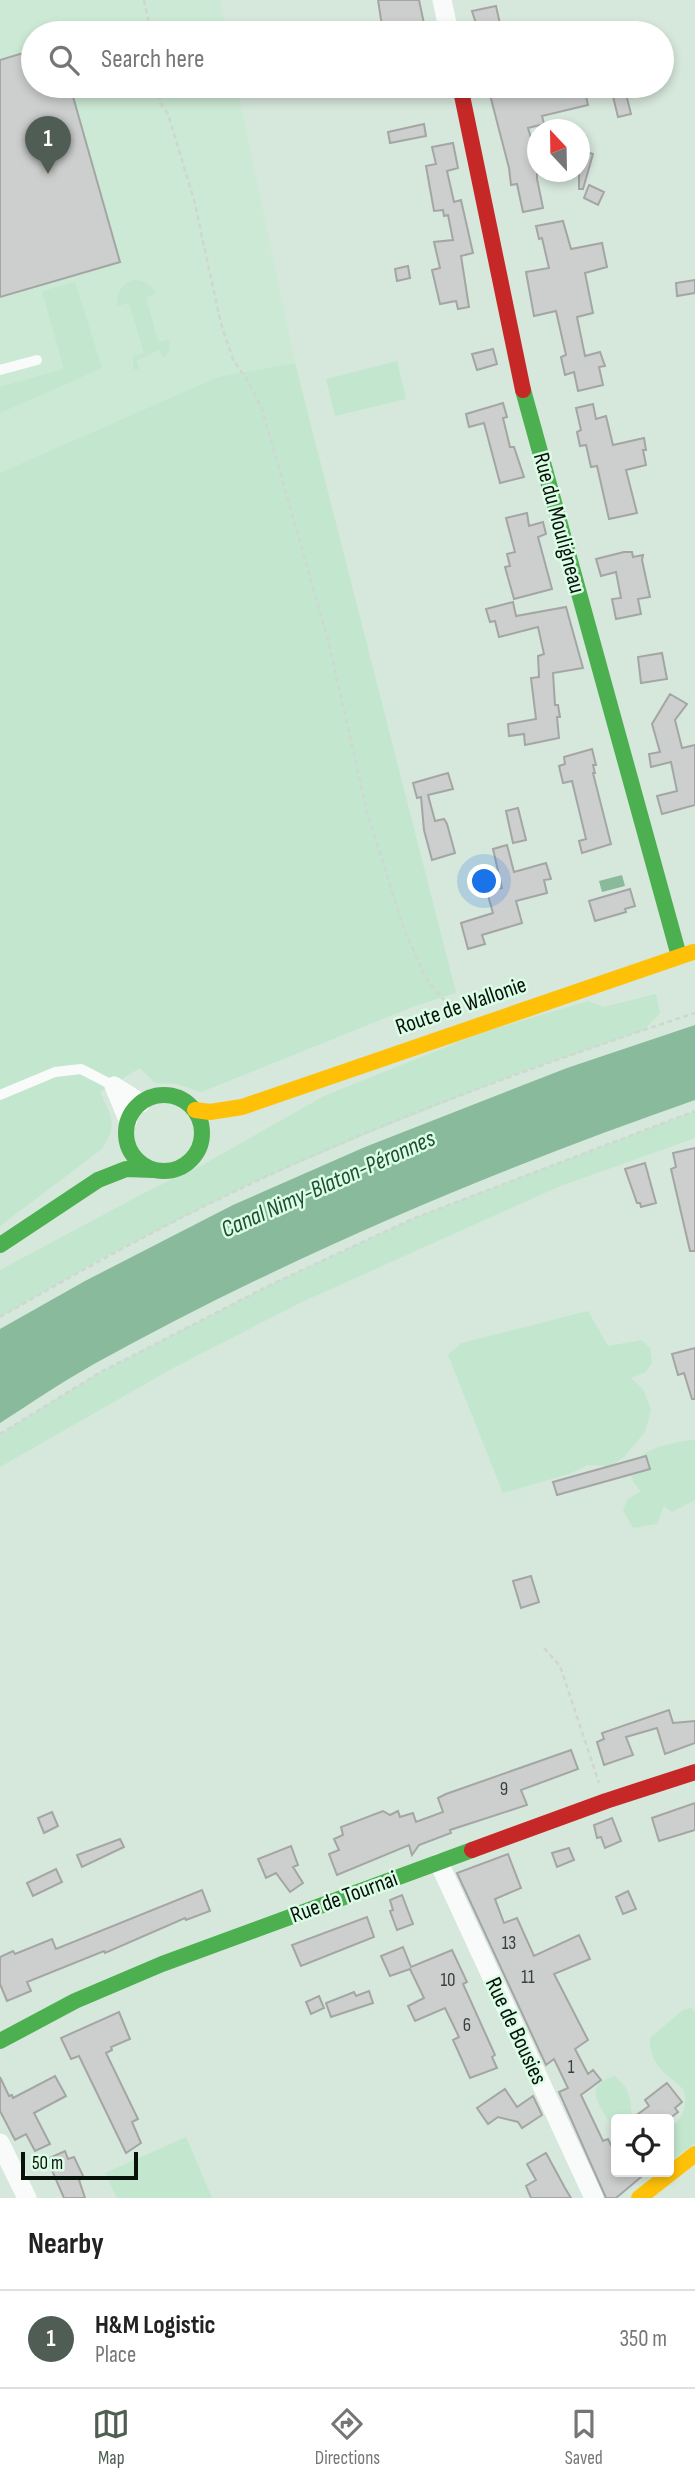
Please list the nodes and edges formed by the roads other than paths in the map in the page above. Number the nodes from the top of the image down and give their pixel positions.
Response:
1 (442, 0) edge
2 (446, 21) edge
3 (462, 98) edge
4 (37, 360) dead end
5 (0, 370) edge
6 (695, 951) edge
7 (679, 956) junction
8 (114, 1086) junction
9 (0, 1095) edge
10 (141, 1103) junction
11 (242, 1107) junction
12 (195, 1110) junction
13 (127, 1125) junction
14 (201, 1146) junction
15 (153, 1170) junction
16 (89, 1184) junction
17 (0, 1245) edge
18 (695, 1772) edge
19 (439, 1863) junction
20 (0, 2040) edge
21 (0, 2143) edge
22 (695, 2154) edge
23 (27, 2198) edge
24 (594, 2198) edge
25 (639, 2198) edge

1 - 2 street
3 - 7 street, Rue du Mouligneau
4 - 5 lane
6 - 7 street, Route de Wallonie
7 - 11 street, Route de Wallonie
8 - 9 lane
8 - 10 street
8 - 13 street
10 - 12 street
10 - 13 street
11 - 12 street
11 - 14 street
12 - 14 street
13 - 15 street
13 - 16 street
14 - 15 street
15 - 16 street
16 - 17 street
18 - 19 street, Rue de Tournai
19 - 20 street, Rue de Tournai
19 - 24 street, Rue de Bousies
21 - 23 street
22 - 25 street

